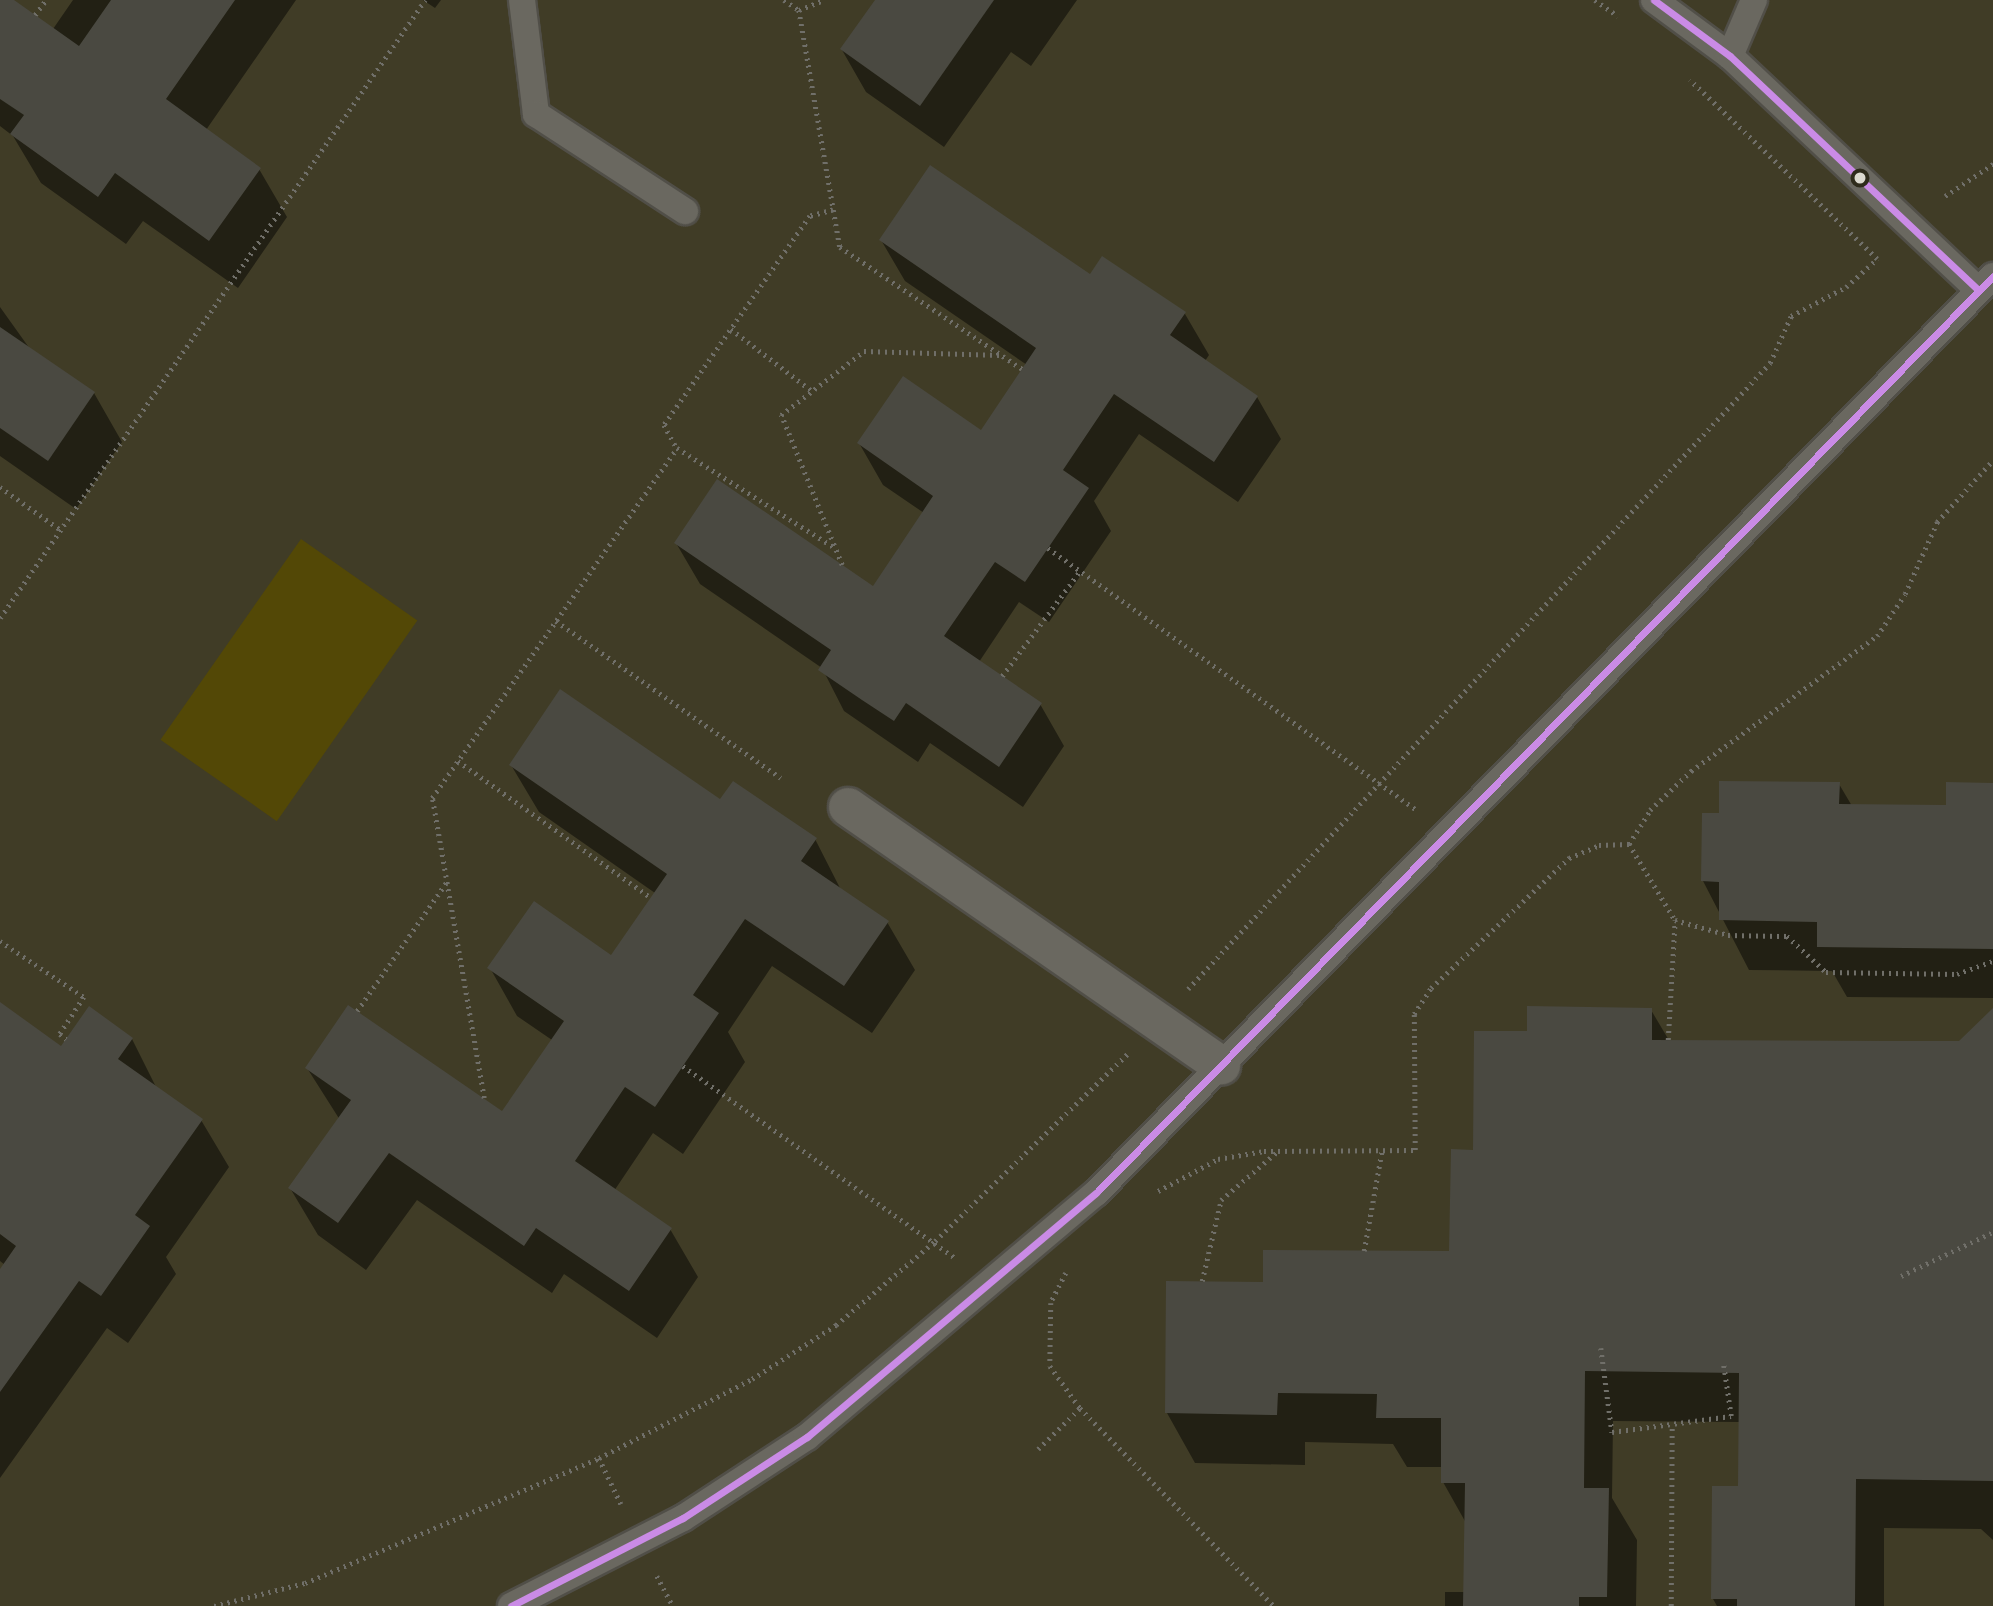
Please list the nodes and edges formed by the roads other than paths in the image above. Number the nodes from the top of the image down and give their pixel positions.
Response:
1 (522, 0) edge
2 (1654, 0) edge
3 (1754, 0) edge
4 (1730, 56) junction
5 (685, 211) dead end
6 (1986, 283) edge
7 (848, 807) dead end
8 (1221, 1065) junction
9 (511, 1606) edge

1 - 5 lane
2 - 4 lane
3 - 4 lane
4 - 6 lane
6 - 8 lane
7 - 8 street
8 - 9 lane

